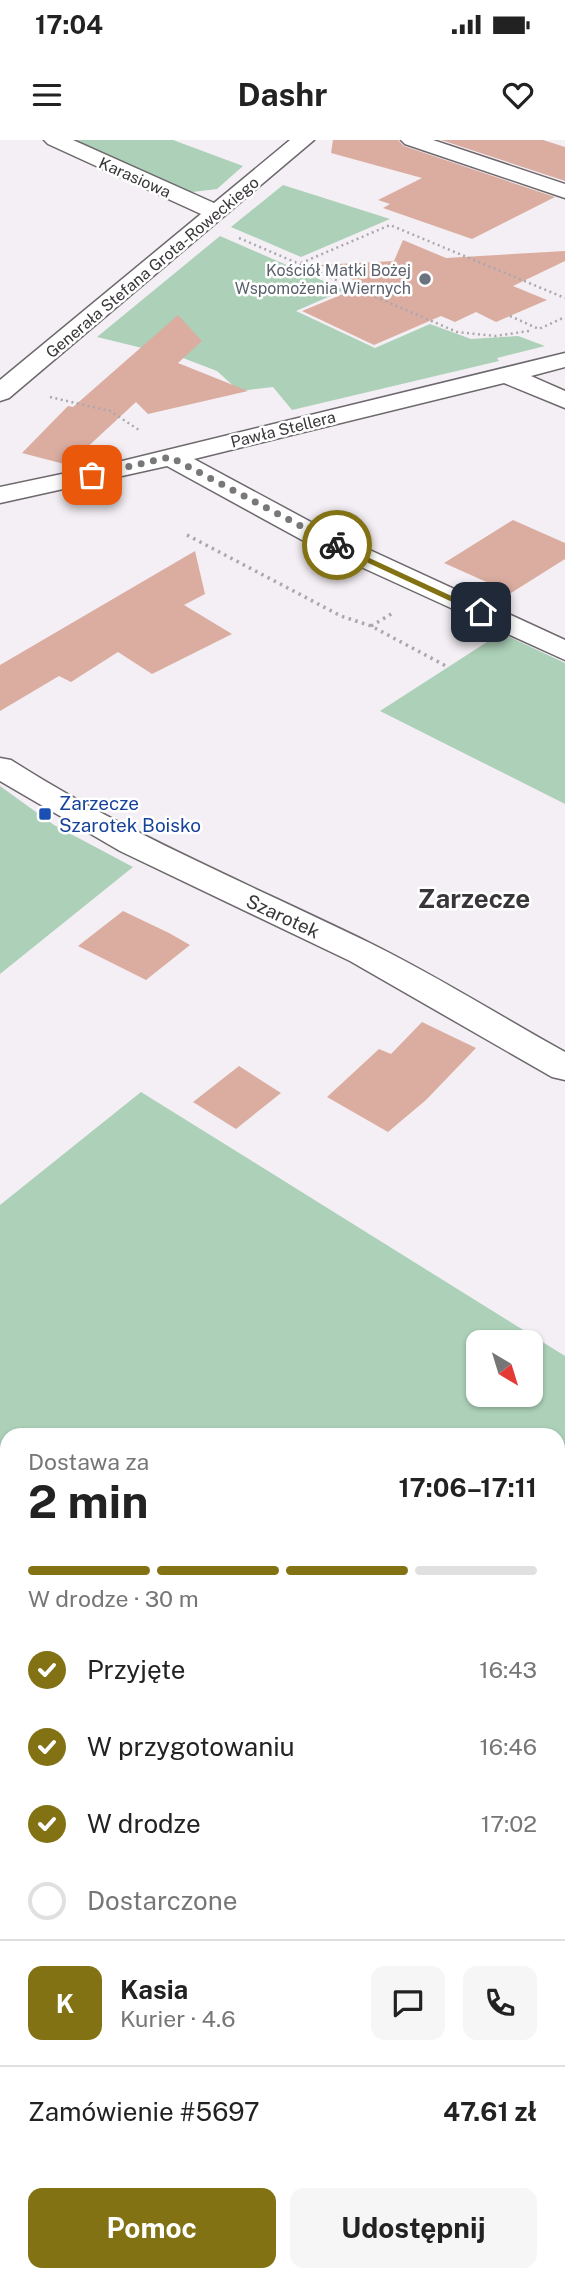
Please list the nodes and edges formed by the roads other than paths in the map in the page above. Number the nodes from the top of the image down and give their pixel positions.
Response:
1 (55, 140) edge
2 (303, 140) edge
3 (412, 140) edge
4 (565, 191) edge
5 (216, 212) junction
6 (565, 360) edge
7 (505, 374) junction
8 (0, 393) edge
9 (565, 400) edge
10 (170, 457) junction
11 (0, 495) edge
12 (565, 651) edge
13 (0, 767) edge
14 (565, 1068) edge

1 - 5 street, Karasiowa
2 - 5 street, Generała Stefana Grota-Roweckiego
3 - 4 street
5 - 8 street, Generała Stefana Grota-Roweckiego
6 - 7 street, Pawła Stellera
7 - 9 street
7 - 10 street, Pawła Stellera
10 - 11 street, Pawła Stellera
10 - 12 street
13 - 14 street, Szarotek

